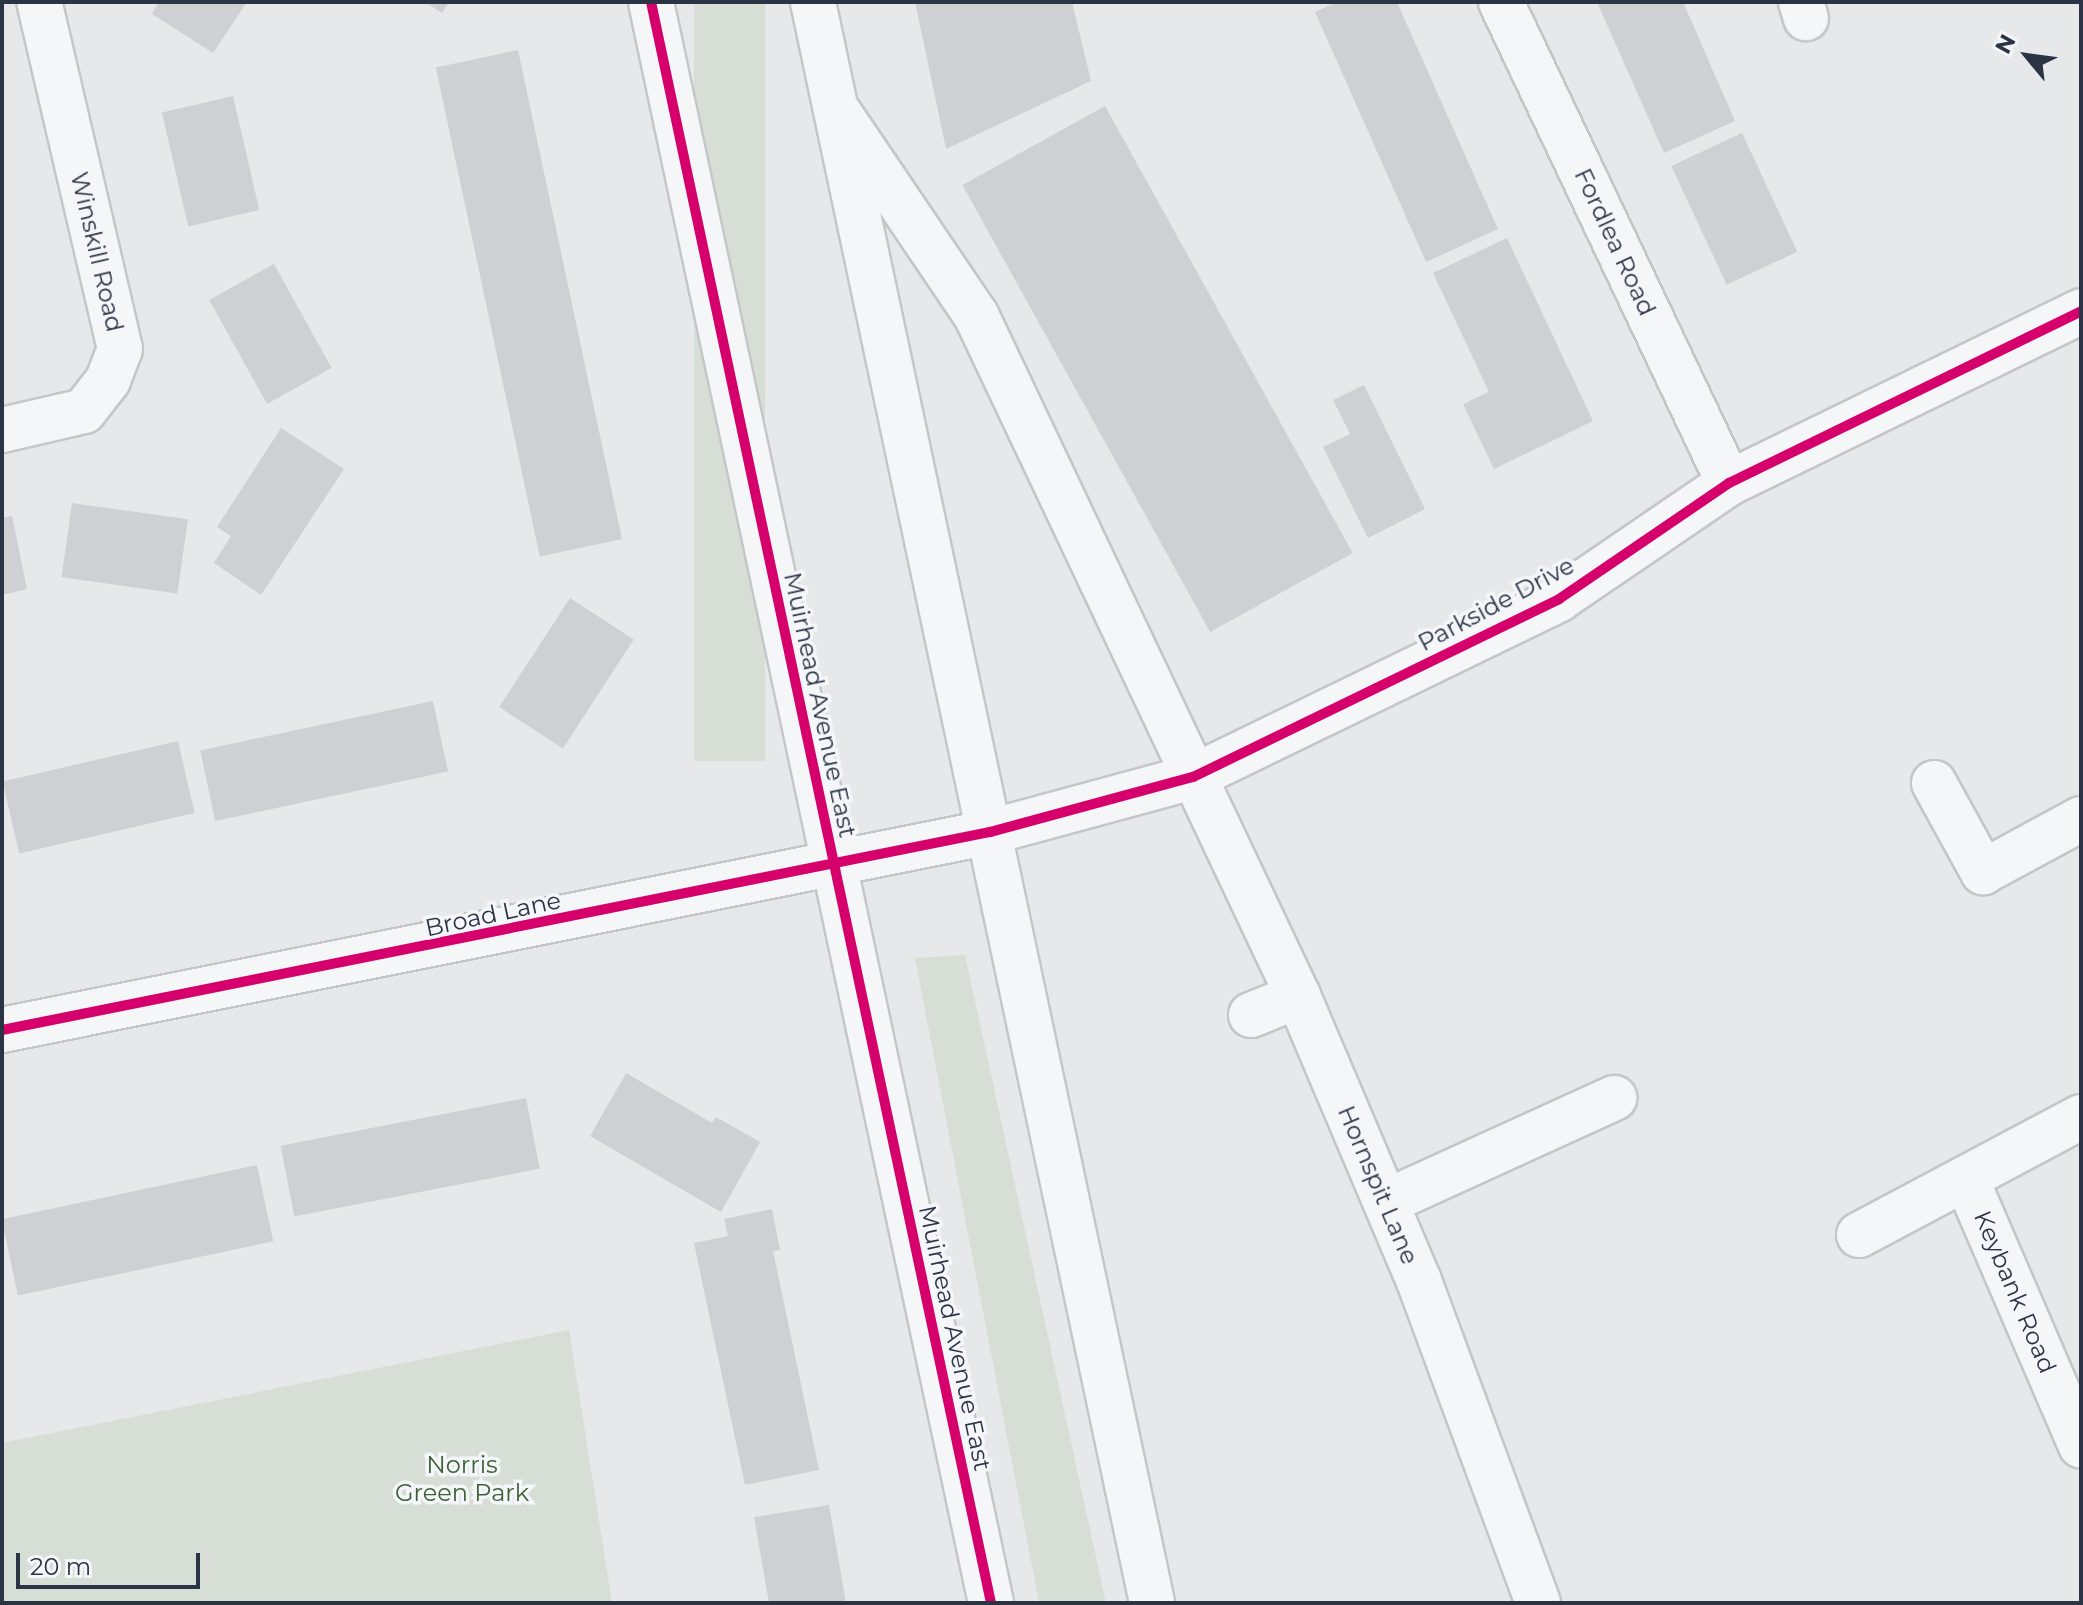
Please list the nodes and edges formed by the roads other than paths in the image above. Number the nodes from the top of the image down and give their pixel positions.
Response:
1 (39, 2) edge
2 (651, 2) edge
3 (813, 2) edge
4 (1501, 2) edge
5 (837, 110) junction
6 (2081, 311) edge
7 (2, 430) edge
8 (1729, 483) junction
9 (1193, 777) junction
10 (1934, 783) dead end
11 (2081, 819) edge
12 (990, 832) junction
13 (833, 865) junction
14 (1298, 996) junction
15 (1251, 1015) dead end
16 (2, 1030) edge
17 (1614, 1098) dead end
18 (2081, 1117) edge
19 (1967, 1181) junction
20 (1386, 1202) junction
21 (1859, 1235) dead end
22 (2081, 1446) edge
23 (991, 1603) edge
24 (1152, 1603) edge
25 (1538, 1603) edge

1 - 7 street, Winskill Road
2 - 13 street, Muirhead Avenue East
3 - 5 street
4 - 8 street, Fordlea Road
5 - 9 street, Hornspit Lane
5 - 12 street
6 - 8 street, Parkside Drive
8 - 9 street, Parkside Drive
9 - 12 street, Parkside Drive
9 - 14 street, Hornspit Lane
10 - 11 street
12 - 13 street, Broad Lane
12 - 24 street
13 - 16 street, Broad Lane
13 - 23 street, Muirhead Avenue East
14 - 15 street
14 - 20 street, Hornspit Lane
17 - 20 street
18 - 19 street, Keybank Road
19 - 21 street, Keybank Road
19 - 22 street, Keybank Road
20 - 25 street, Hornspit Lane

